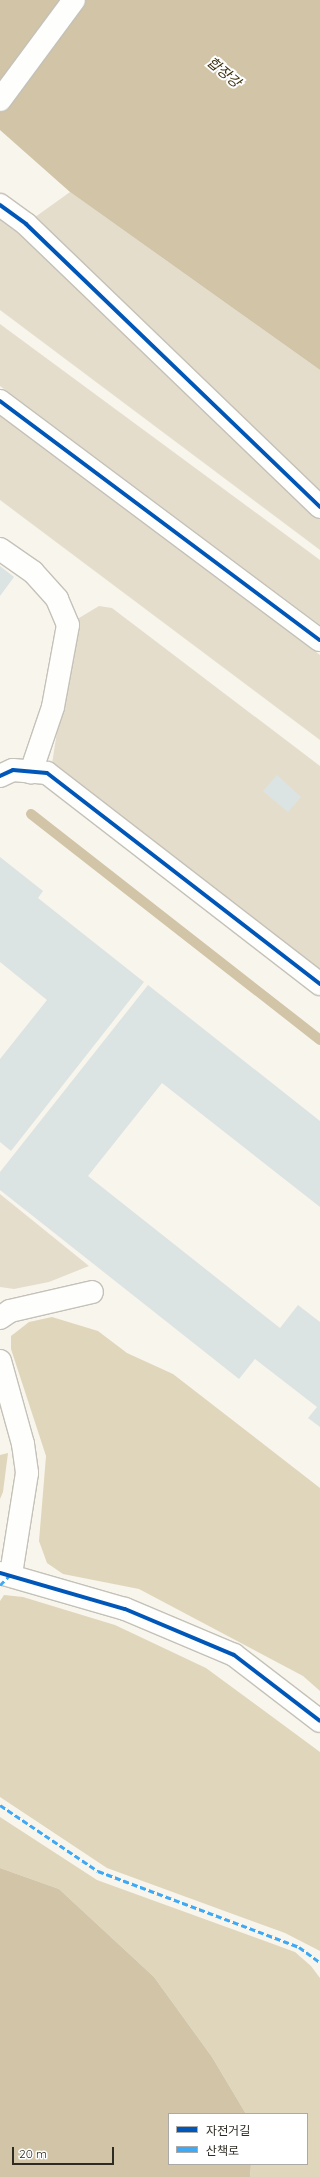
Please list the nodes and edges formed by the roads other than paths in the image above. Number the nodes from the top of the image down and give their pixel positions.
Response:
1 (74, 0) edge
2 (0, 100) edge
3 (0, 205) edge
4 (0, 401) edge
5 (320, 508) edge
6 (0, 548) edge
7 (320, 640) edge
8 (31, 772) junction
9 (0, 776) edge
10 (320, 984) edge
11 (92, 1292) dead end
12 (0, 1318) edge
13 (0, 1361) edge
14 (6, 1574) edge
15 (320, 1721) edge

1 - 2 street
3 - 5 street
4 - 7 street
6 - 8 street
8 - 9 street
8 - 10 street
11 - 12 street
13 - 14 street
14 - 15 street

